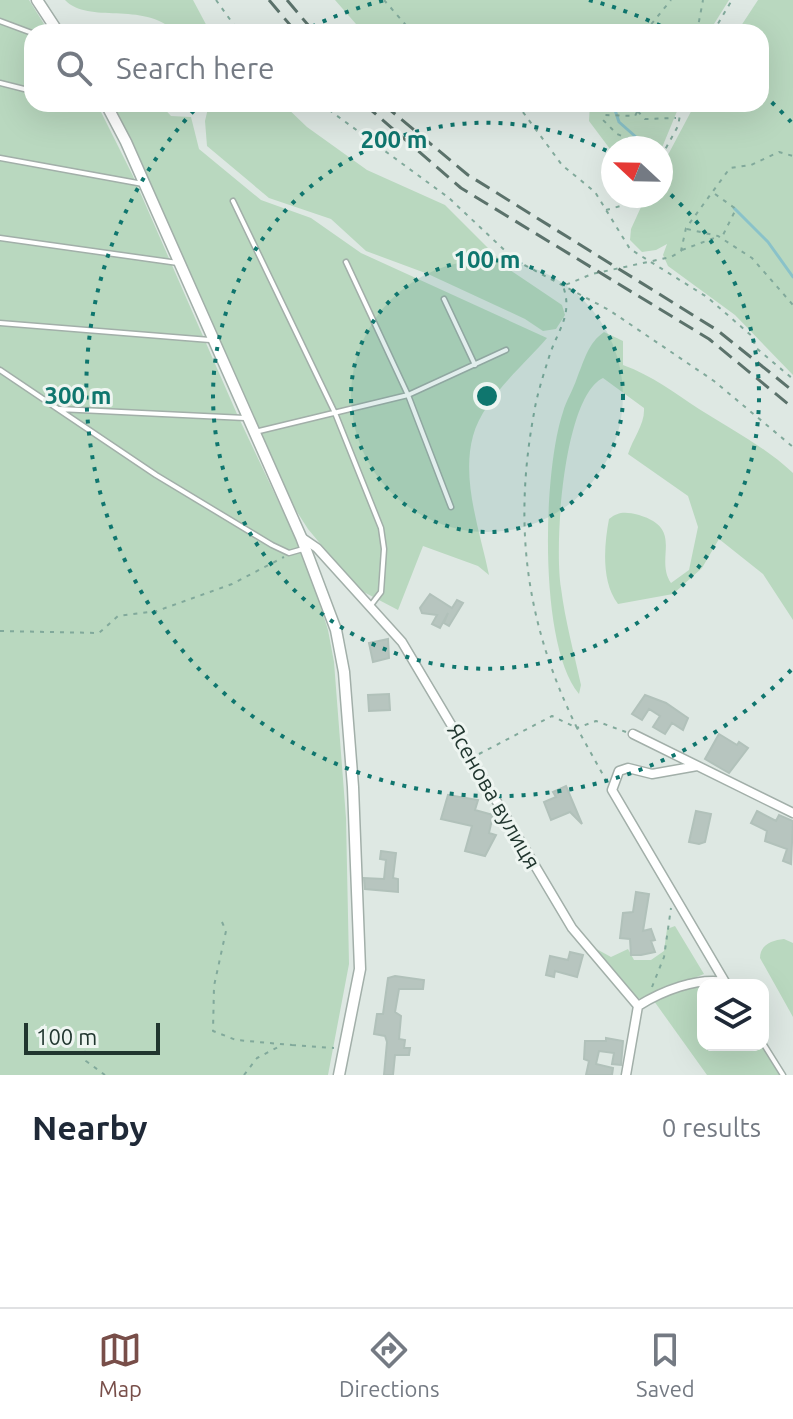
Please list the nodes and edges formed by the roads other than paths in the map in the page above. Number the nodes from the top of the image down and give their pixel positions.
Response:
1 (37, 0) edge
2 (0, 21) edge
3 (51, 24) edge
4 (24, 30) edge
5 (0, 83) edge
6 (24, 89) edge
7 (108, 112) edge
8 (0, 158) edge
9 (145, 184) junction
10 (233, 201) dead end
11 (0, 238) edge
12 (346, 262) dead end
13 (178, 263) junction
14 (444, 299) dead end
15 (0, 323) edge
16 (213, 340) junction
17 (506, 350) dead end
18 (475, 365) junction
19 (0, 370) edge
20 (408, 395) junction
21 (57, 409) junction
22 (335, 413) junction
23 (245, 418) junction
24 (253, 433) junction
25 (451, 507) dead end
26 (300, 546) junction
27 (370, 607) junction
28 (633, 734) road end
29 (697, 766) junction
30 (793, 813) edge
31 (723, 979) edge
32 (697, 983) edge
33 (638, 1006) junction
34 (768, 1051) edge
35 (344, 1072) edge
36 (626, 1075) edge
37 (783, 1075) edge

1 - 3 street
2 - 4 lane
5 - 6 lane
7 - 9 street
8 - 9 lane
9 - 13 street
10 - 22 lane
11 - 13 lane
12 - 20 lane
13 - 16 street
14 - 18 lane
15 - 16 lane
16 - 23 street
17 - 18 lane
18 - 20 lane
19 - 21 lane
20 - 22 lane
20 - 25 lane
21 - 23 lane
21 - 26 lane
22 - 24 lane
22 - 27 lane
23 - 24 street
24 - 26 street
26 - 27 street, Ясенова вулиця
26 - 35 street
27 - 33 street, Ясенова вулиця
28 - 29 street
29 - 30 street
29 - 31 street
32 - 33 street
33 - 36 street
34 - 37 lane

